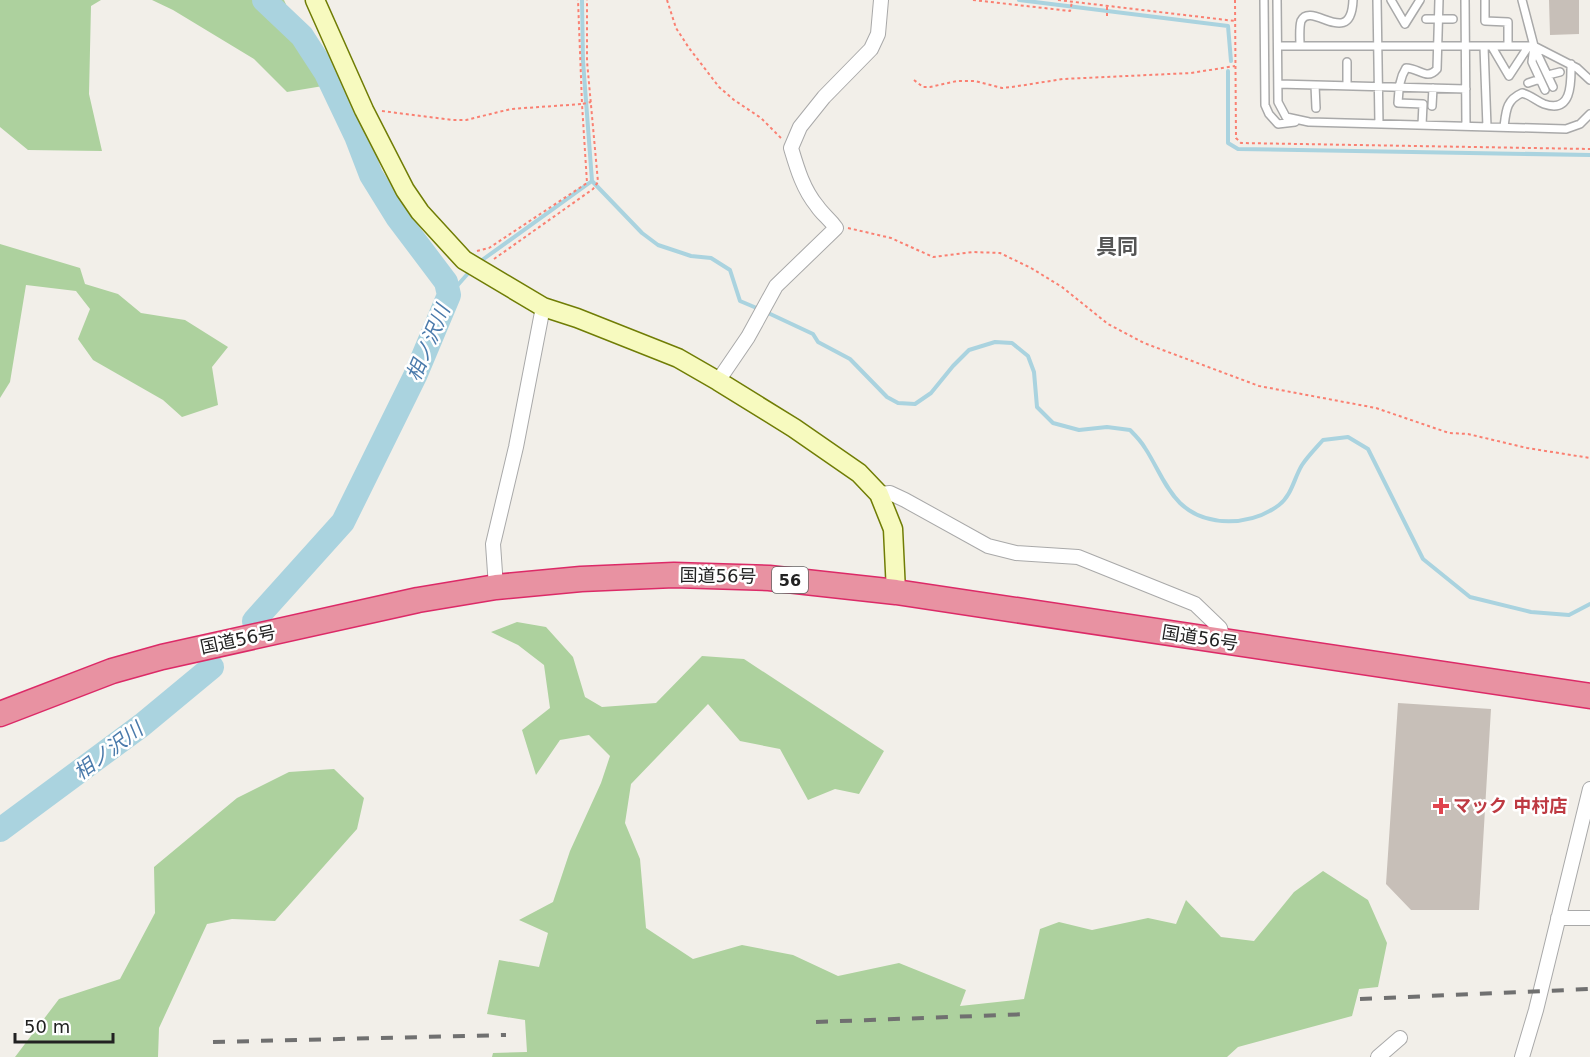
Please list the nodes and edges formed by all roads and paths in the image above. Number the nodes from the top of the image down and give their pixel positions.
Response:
1 (315, 0) edge
2 (578, 0) edge
3 (587, 0) edge
4 (667, 0) edge
5 (881, 0) edge
6 (973, 0) edge
7 (1058, 0) edge
8 (1263, 0) edge
9 (1277, 0) edge
10 (1353, 0) edge
11 (1377, 0) edge
12 (1391, 0) edge
13 (1420, 0) edge
14 (1439, 0) edge
15 (1465, 0) edge
16 (1485, 0) edge
17 (1522, 0) edge
18 (994, 1) edge
19 (1072, 2) junction
20 (1107, 6) junction
21 (1107, 16) dead end
22 (1426, 19) dead end
23 (1440, 19) junction
24 (1454, 19) dead end
25 (1235, 21) dead end
26 (1300, 45) junction
27 (1278, 46) junction
28 (1378, 46) junction
29 (1439, 46) junction
30 (1466, 46) junction
31 (1508, 46) junction
32 (1531, 46) junction
33 (1488, 47) junction
34 (1347, 62) dead end
35 (1571, 64) junction
36 (1235, 66) dead end
37 (1560, 72) dead end
38 (1548, 75) junction
39 (1540, 79) junction
40 (914, 80) dead end
41 (1590, 80) edge
42 (1528, 83) dead end
43 (1278, 84) junction
44 (1315, 85) junction
45 (1347, 86) junction
46 (1378, 86) junction
47 (1399, 86) junction
48 (1433, 88) junction
49 (1466, 89) junction
50 (591, 102) junction
51 (582, 104) junction
52 (1432, 106) dead end
53 (1316, 108) dead end
54 (364, 110) junction
55 (1590, 114) edge
56 (1298, 121) junction
57 (1379, 124) junction
58 (1422, 125) junction
59 (1466, 126) junction
60 (1590, 126) edge
61 (1487, 127) junction
62 (1504, 127) junction
63 (1566, 129) junction
64 (790, 148) junction
65 (836, 228) junction
66 (471, 264) junction
67 (543, 307) junction
68 (718, 381) junction
69 (1590, 458) edge
70 (879, 494) junction
71 (496, 587) junction
72 (896, 592) junction
73 (1224, 642) junction
74 (1590, 696) edge
75 (0, 714) edge
76 (1590, 789) edge
77 (1558, 918) junction
78 (1590, 918) edge
79 (1400, 1038) dead end
80 (1378, 1057) edge
81 (1522, 1057) edge

1 - 54 street
2 - 51 path
3 - 50 path
4 - 64 path
5 - 64 street
6 - 18 path
7 - 19 path
8 - 56 lane
9 - 27 lane
10 - 26 lane
11 - 28 lane
12 - 13 lane
14 - 23 lane
15 - 30 lane
16 - 31 lane
17 - 32 lane
18 - 19 path
19 - 20 path
20 - 21 path
20 - 25 path
22 - 23 lane
23 - 24 lane
23 - 29 lane
26 - 27 lane
26 - 28 lane
27 - 43 lane
28 - 29 lane
28 - 46 lane
29 - 30 lane
29 - 47 lane
30 - 33 lane
30 - 49 lane
31 - 32 lane
31 - 33 lane
32 - 33 lane
32 - 35 lane
32 - 38 lane
32 - 39 lane
33 - 61 lane
34 - 45 lane
35 - 41 lane
35 - 62 lane
36 - 40 path
37 - 38 lane
38 - 39 lane
39 - 42 lane
43 - 44 lane
43 - 56 lane
44 - 45 lane
44 - 53 lane
45 - 46 lane
46 - 47 lane
46 - 57 lane
47 - 48 lane
47 - 58 lane
48 - 49 lane
48 - 52 lane
49 - 59 lane
50 - 51 path
50 - 66 path
51 - 54 path
51 - 66 path
54 - 66 street
55 - 63 lane
56 - 57 lane
57 - 58 lane
58 - 59 lane
59 - 61 lane
60 - 63 lane
61 - 62 lane
62 - 63 lane
64 - 65 street
65 - 68 street
65 - 69 path
66 - 67 street
67 - 68 street
67 - 71 street
68 - 70 street
70 - 72 street
70 - 73 street
71 - 72 highway, 国道56号 / 56
71 - 75 highway, 国道56号 / 56
72 - 73 highway, 国道56号 / 56
73 - 74 highway, 国道56号 / 56
76 - 77 street
77 - 78 street
77 - 81 street
79 - 80 street

